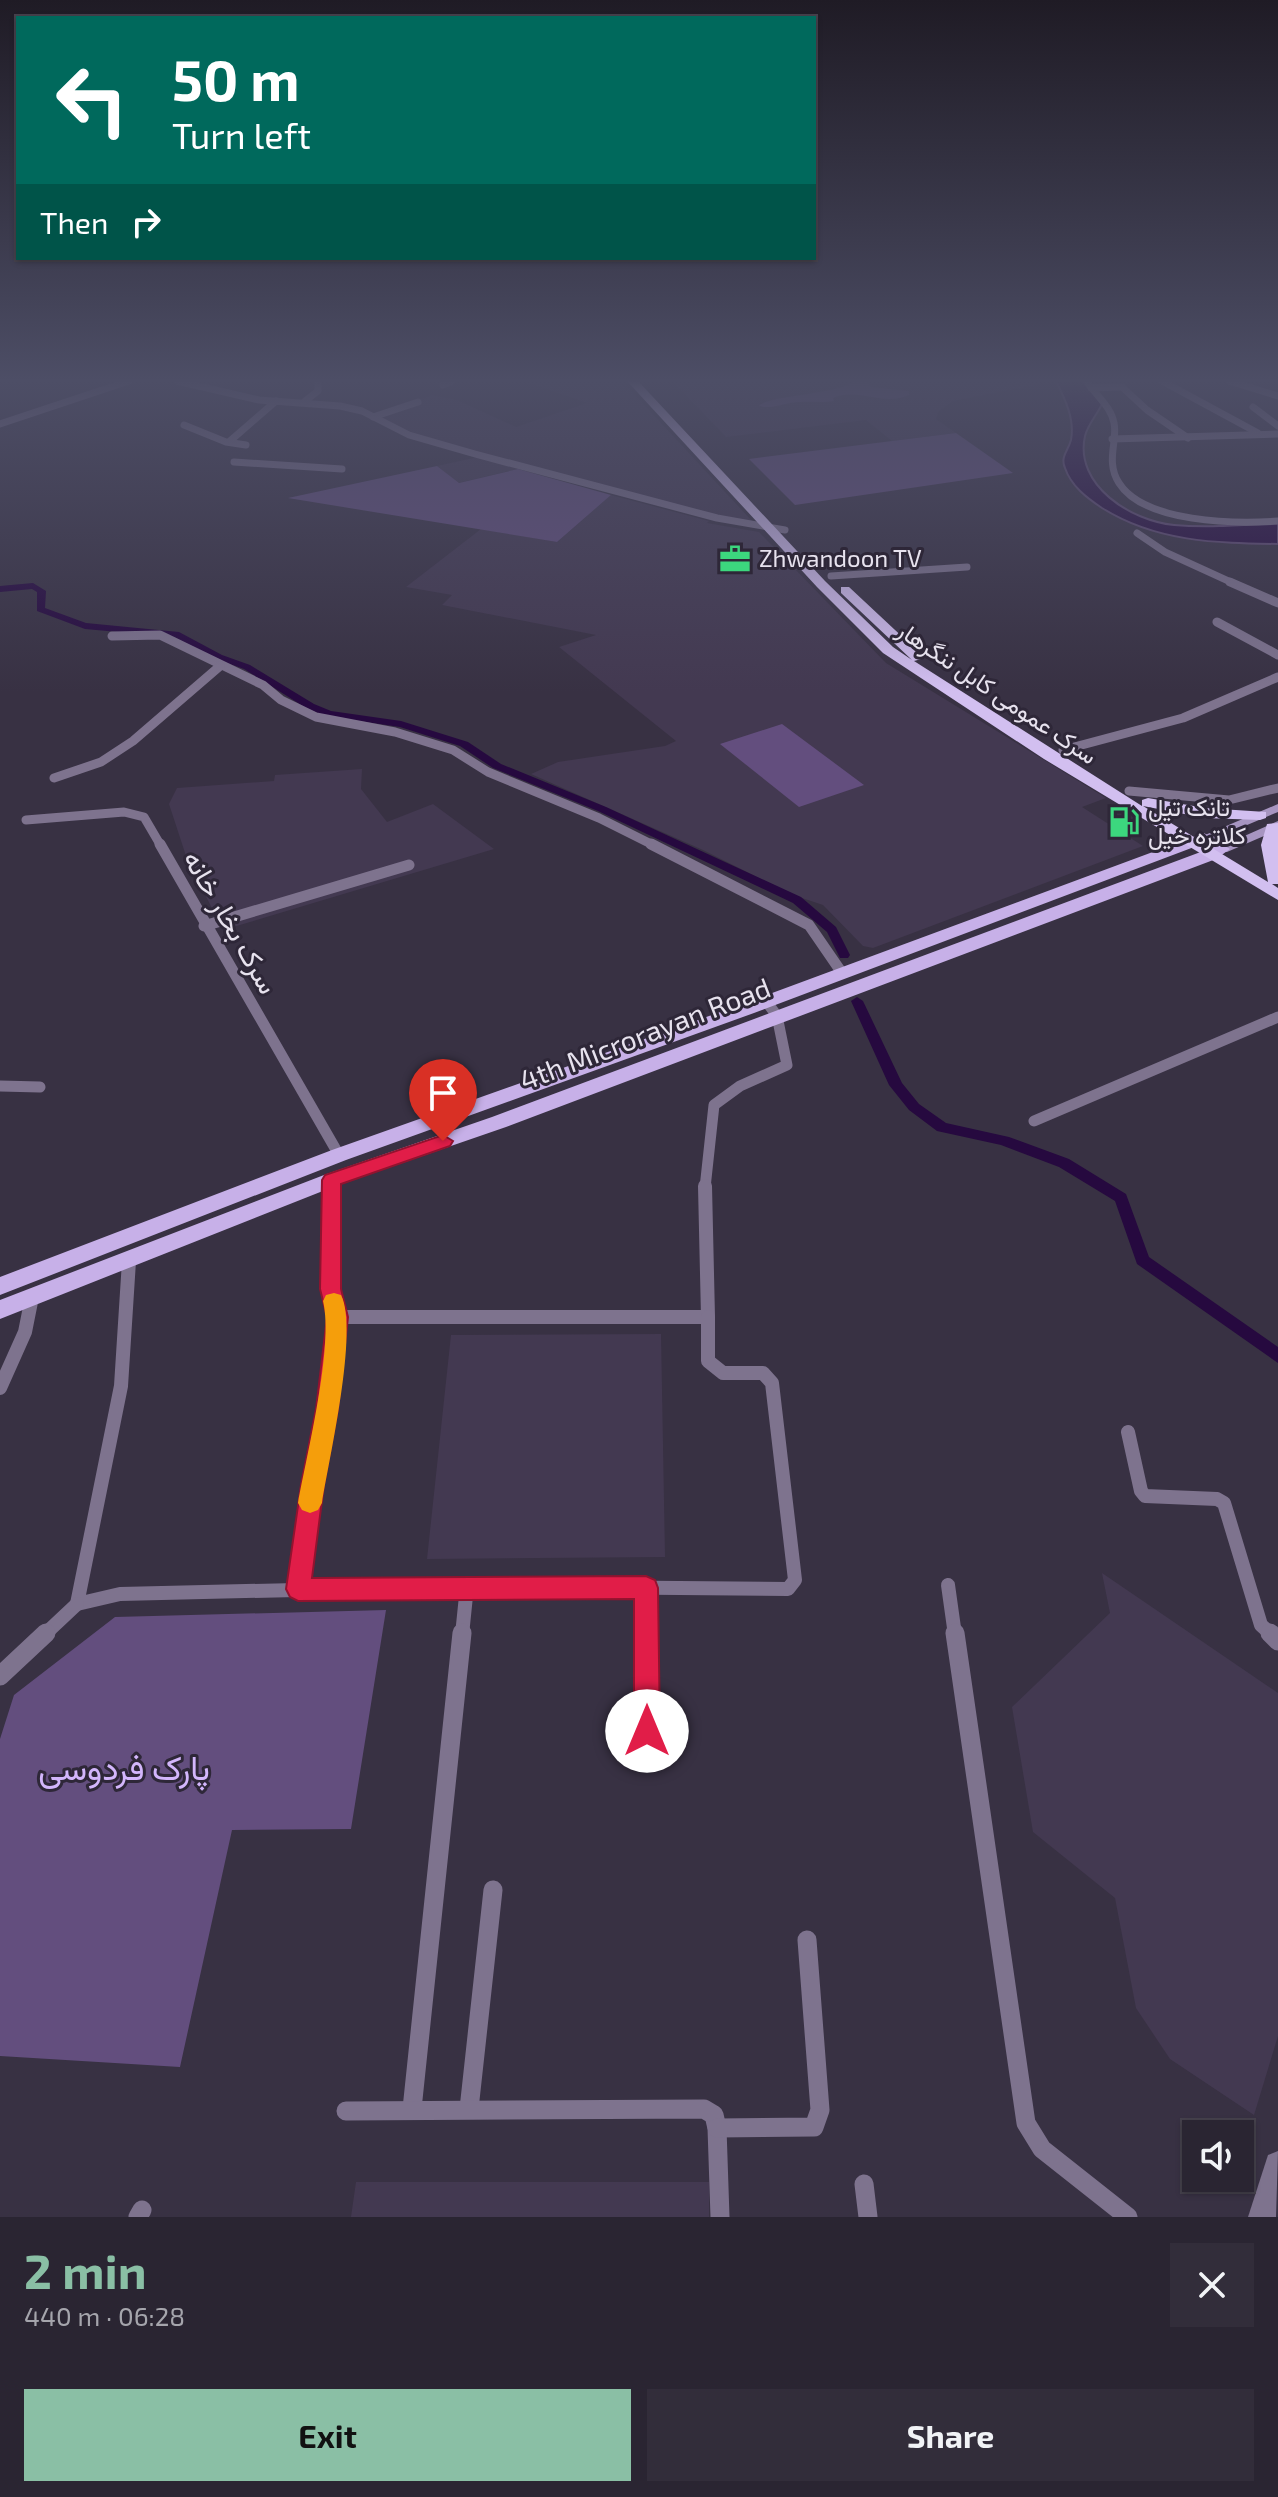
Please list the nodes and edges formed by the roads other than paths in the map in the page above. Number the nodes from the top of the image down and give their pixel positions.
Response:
1 (595, 484) edge
2 (735, 484) edge
3 (741, 484) edge
4 (1121, 484) edge
5 (1278, 521) edge
6 (783, 532) junction
7 (1137, 533) dead end
8 (967, 567) dead end
9 (831, 576) junction
10 (1278, 603) edge
11 (1217, 622) dead end
12 (112, 636) dead end
13 (1278, 655) edge
14 (220, 666) junction
15 (1278, 677) edge
16 (1063, 750) junction
17 (54, 778) dead end
18 (1278, 788) edge
19 (1129, 791) junction
20 (1148, 803) junction
21 (1278, 808) edge
22 (26, 820) dead end
23 (1270, 823) edge
24 (1207, 847) junction
25 (409, 865) dead end
26 (1277, 886) edge
27 (204, 926) junction
28 (842, 973) junction
29 (772, 1009) junction
30 (1278, 1017) edge
31 (0, 1086) edge
32 (40, 1087) dead end
33 (1034, 1121) dead end
34 (339, 1155) junction
35 (331, 1180) junction
36 (129, 1261) junction
37 (0, 1286) edge
38 (32, 1297) junction
39 (0, 1310) edge
40 (338, 1317) junction
41 (708, 1317) junction
42 (0, 1388) edge
43 (1128, 1432) dead end
44 (948, 1585) dead end
45 (467, 1586) junction
46 (646, 1588) junction
47 (298, 1589) junction
48 (77, 1604) junction
49 (1278, 1641) edge
50 (0, 1676) edge
51 (647, 1731) dead end
52 (493, 1890) dead end
53 (807, 1940) dead end
54 (412, 2109) junction
55 (469, 2109) junction
56 (346, 2111) dead end
57 (717, 2128) junction
58 (1278, 2165) edge
59 (864, 2184) dead end
60 (720, 2217) edge
61 (868, 2217) edge
62 (1128, 2217) edge
63 (1262, 2217) edge

1 - 6 street
2 - 6 highway, سرک عمومی کابل ننگرهار
3 - 6 highway
4 - 5 street
6 - 9 highway
6 - 24 highway, سرک عمومی کابل ننگرهار
7 - 10 street
8 - 9 street
9 - 16 highway
11 - 13 street
12 - 14 street
14 - 17 street
14 - 28 street
15 - 16 street
16 - 19 highway
18 - 19 street
19 - 20 highway
20 - 23 highway
20 - 24 highway
21 - 23 main road
22 - 27 street, سرک بخار خانه
23 - 24 main road
23 - 24 main road
23 - 26 highway
24 - 26 highway
24 - 28 main road, 4th Microrayan Road
24 - 29 main road, 4th Microrayan Road
25 - 27 street
27 - 34 street, سرک بخار خانه
28 - 29 main road, 4th Microrayan Road
29 - 34 main road, 4th Microrayan Road
29 - 35 main road, 4th Microrayan Road
29 - 41 street
30 - 33 street
31 - 32 street
34 - 37 main road, 4th Microrayan Road
35 - 36 main road, 4th Microrayan Road
35 - 40 street
36 - 38 main road, 4th Microrayan Road
36 - 48 street
38 - 39 main road, 4th Microrayan Road
38 - 42 street
40 - 41 street
40 - 47 street
41 - 46 street
43 - 49 street
44 - 62 street
45 - 46 street
45 - 47 street
45 - 54 street
46 - 51 street
47 - 48 street
48 - 50 street
52 - 55 street
53 - 57 street
54 - 55 street
54 - 56 street
55 - 57 street
57 - 60 street
58 - 63 street
59 - 61 street

